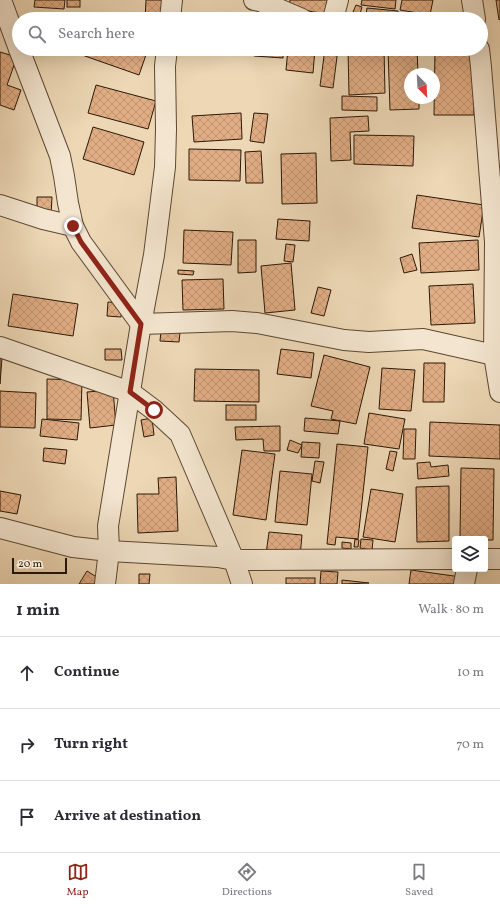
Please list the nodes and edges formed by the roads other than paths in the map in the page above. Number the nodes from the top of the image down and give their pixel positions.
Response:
1 (1, 0) edge
2 (172, 0) edge
3 (254, 0) edge
4 (338, 0) edge
5 (472, 0) edge
6 (171, 12) edge
7 (286, 12) edge
8 (335, 12) edge
9 (474, 12) edge
10 (12, 30) edge
11 (22, 56) edge
12 (166, 56) edge
13 (479, 56) edge
14 (0, 205) edge
15 (73, 226) junction
16 (141, 324) junction
17 (0, 347) edge
18 (494, 354) junction
19 (130, 392) junction
20 (500, 392) edge
21 (0, 528) edge
22 (109, 551) junction
23 (500, 559) edge
24 (234, 560) junction
25 (452, 560) edge
26 (488, 560) edge
27 (466, 572) edge
28 (105, 584) edge
29 (242, 584) edge
30 (464, 584) edge

1 - 10 street
2 - 6 street
3 - 7 street
4 - 8 street
5 - 9 street
11 - 15 street
12 - 16 street
13 - 18 street
14 - 15 street
15 - 16 street
16 - 18 street
16 - 19 street
17 - 19 street
18 - 20 street
19 - 22 street
19 - 24 street
21 - 22 street
22 - 24 street
22 - 28 street
23 - 26 street
24 - 25 street
24 - 29 street
27 - 30 street

